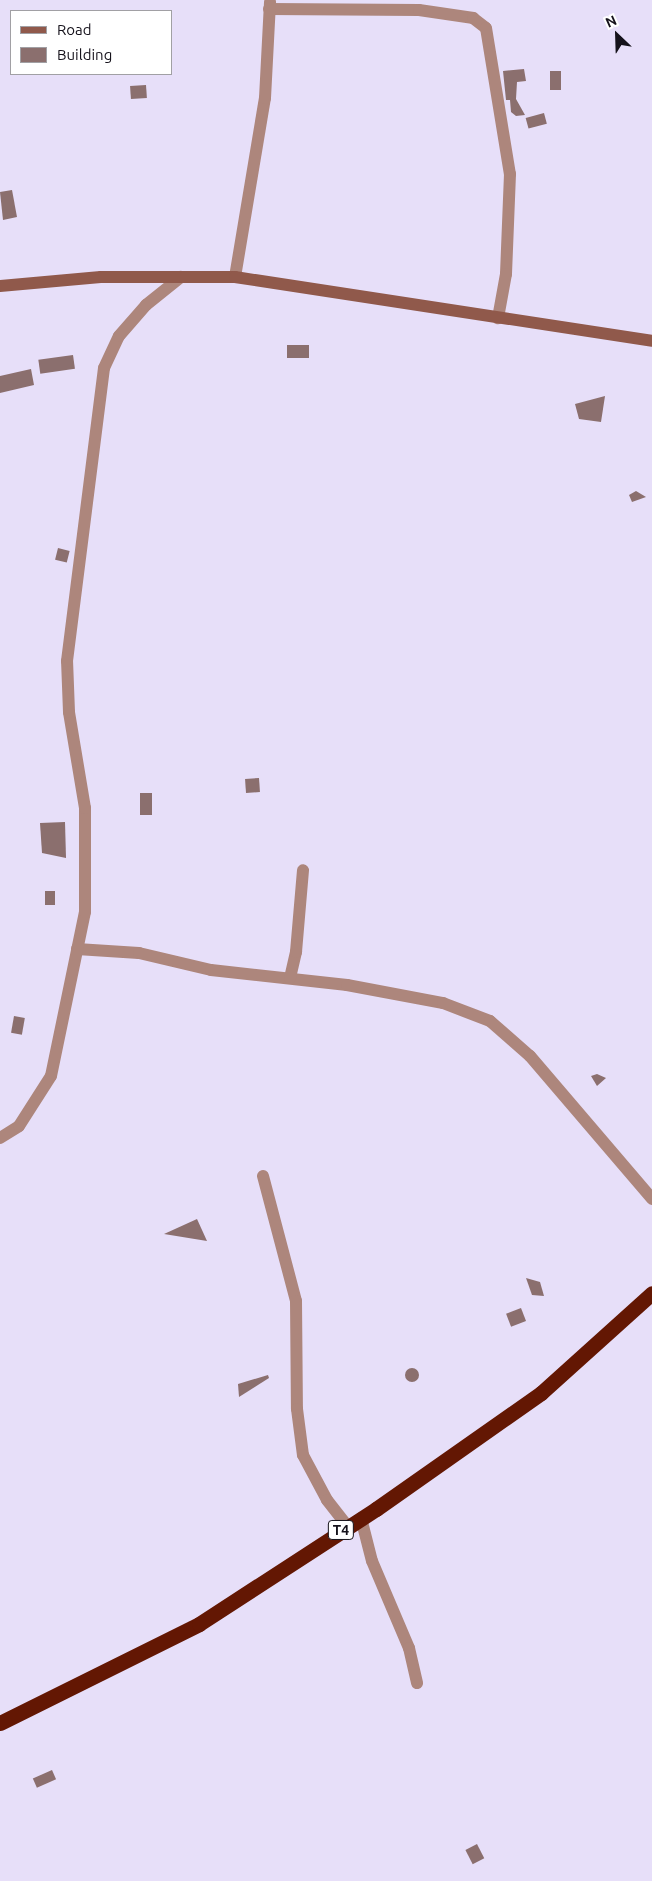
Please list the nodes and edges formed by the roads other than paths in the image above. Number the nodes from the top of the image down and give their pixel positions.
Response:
1 (270, 4) edge
2 (181, 277) junction
3 (235, 277) junction
4 (0, 286) edge
5 (498, 318) junction
6 (652, 341) edge
7 (303, 870) dead end
8 (77, 949) junction
9 (290, 978) junction
10 (0, 1138) edge
11 (263, 1176) dead end
12 (652, 1199) edge
13 (652, 1293) edge
14 (361, 1518) junction
15 (347, 1526) junction
16 (417, 1683) dead end
17 (0, 1723) edge

1 - 3 street
1 - 5 street
2 - 3 street
2 - 4 street
2 - 8 street
3 - 5 street
5 - 6 street
7 - 9 street
8 - 9 street
8 - 10 street
9 - 12 street
11 - 15 street
13 - 14 highway, T4
14 - 15 highway, T4
14 - 16 street
15 - 17 highway, T4

